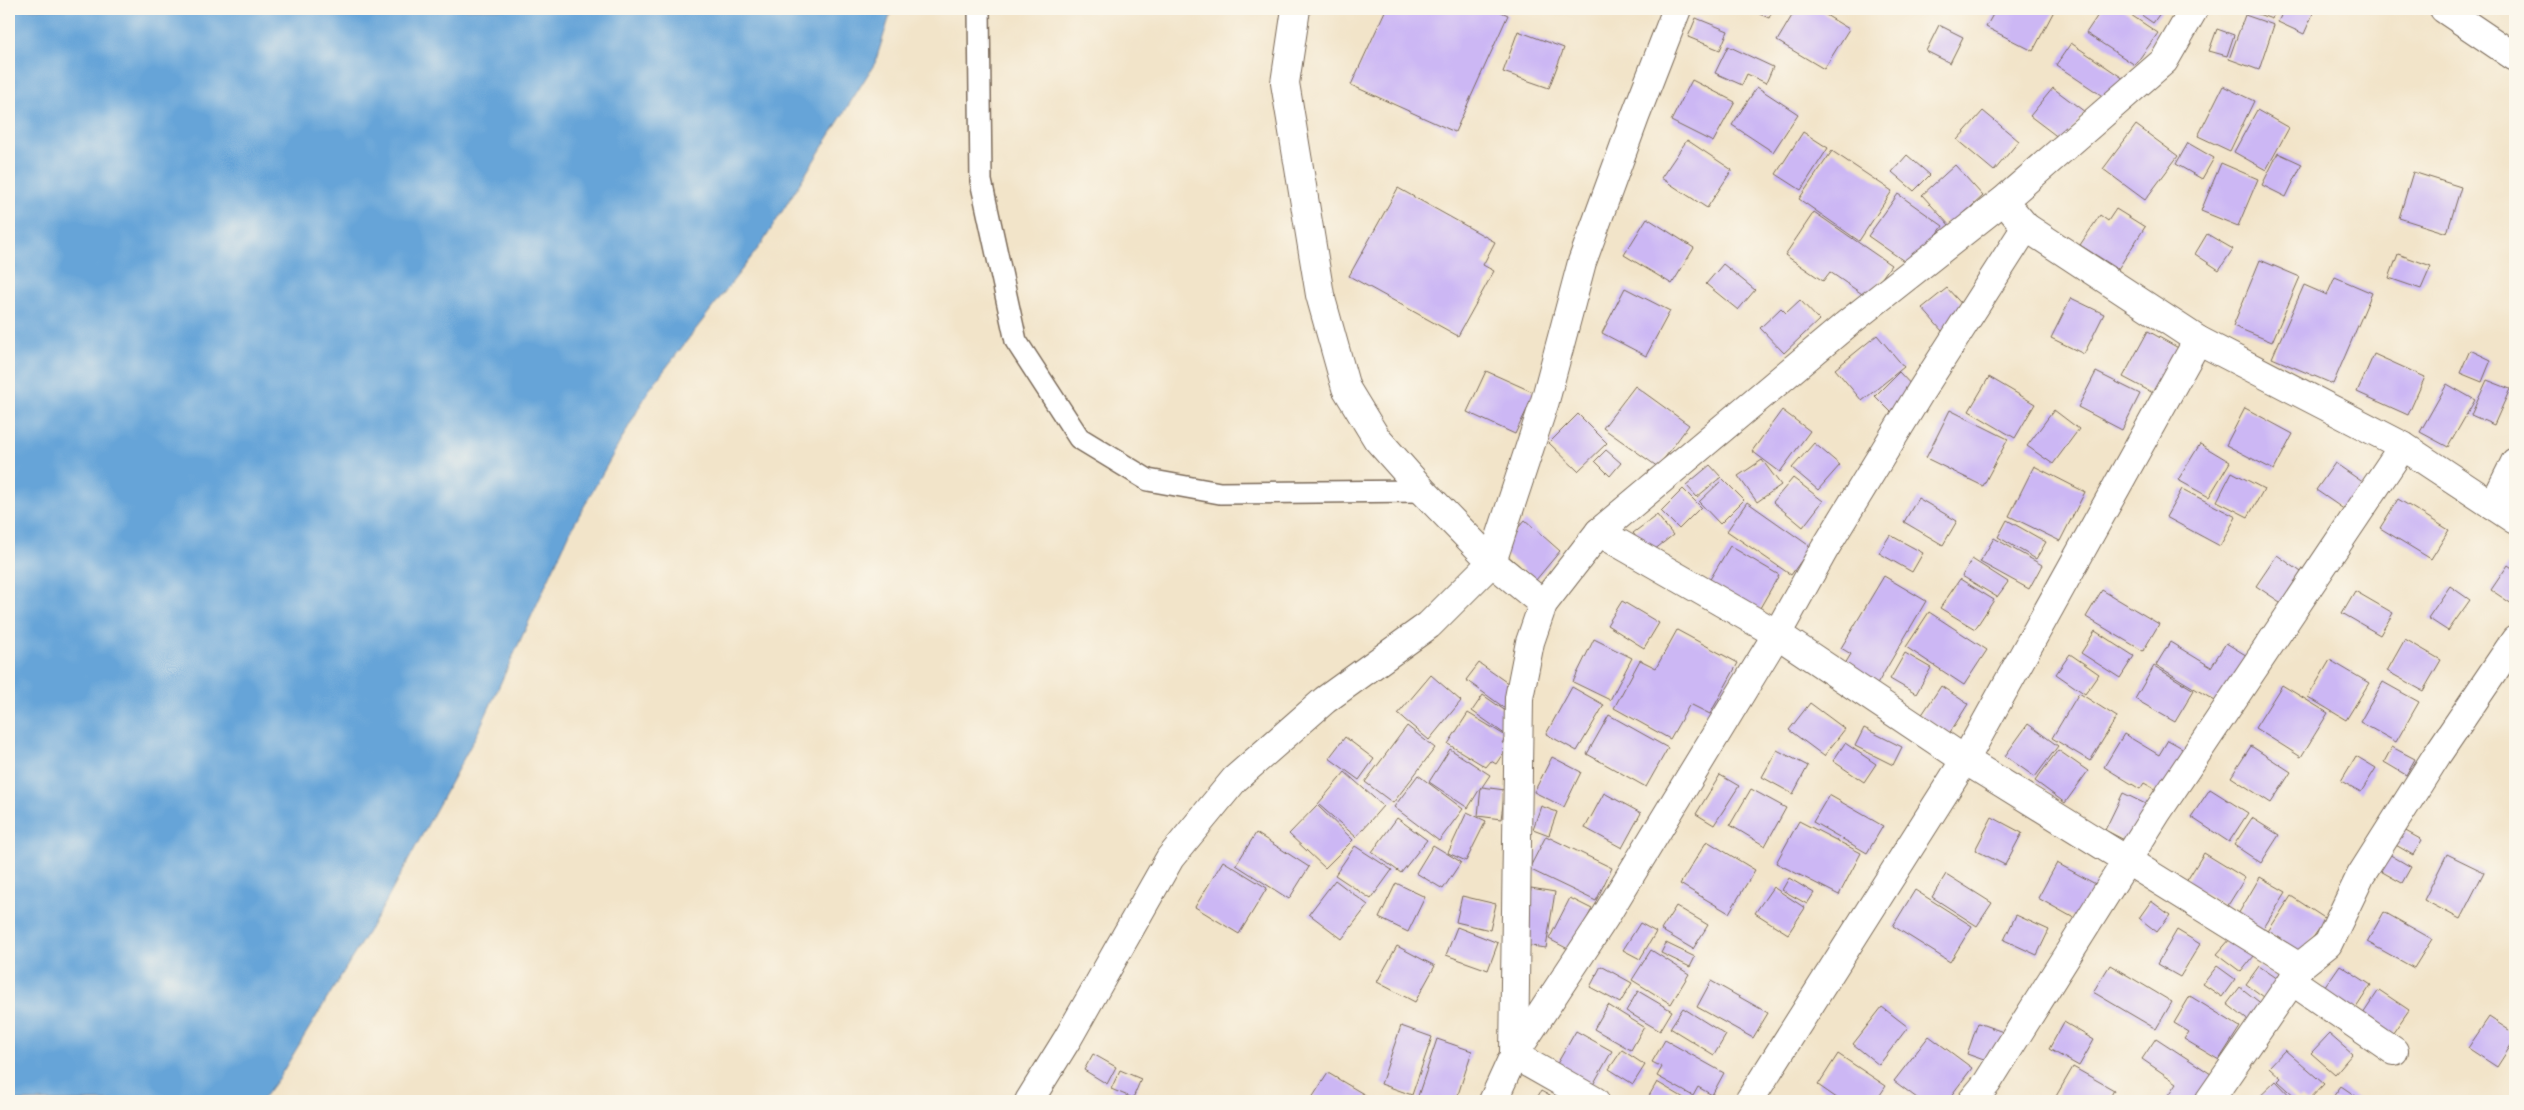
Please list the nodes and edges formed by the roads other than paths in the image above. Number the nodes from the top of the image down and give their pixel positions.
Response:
1 (979, 9) edge
2 (1296, 9) edge
3 (1677, 9) edge
4 (2194, 9) edge
5 (2444, 9) edge
6 (2515, 57) edge
7 (2004, 200) junction
8 (2026, 227) junction
9 (2198, 340) junction
10 (2403, 446) junction
11 (2515, 462) edge
12 (1423, 491) junction
13 (2504, 513) edge
14 (1599, 532) junction
15 (1492, 562) junction
16 (1543, 604) junction
17 (1776, 634) junction
18 (2515, 640) edge
19 (1965, 760) junction
20 (2127, 860) junction
21 (2296, 974) junction
22 (2394, 1051) dead end
23 (1514, 1055) junction
24 (1029, 1101) edge
25 (1493, 1101) edge
26 (1595, 1101) edge
27 (1749, 1101) edge
28 (1972, 1101) edge
29 (2209, 1101) edge

1 - 12 lane
2 - 12 street
3 - 15 street
4 - 7 street
5 - 6 street
7 - 8 street
7 - 14 street
8 - 9 street
8 - 17 street
9 - 10 street
9 - 19 street
10 - 13 street
10 - 20 street
11 - 13 street
12 - 15 street
14 - 16 street
14 - 17 street
15 - 16 street
15 - 24 street
16 - 23 street
17 - 19 street
17 - 23 street
18 - 21 street
19 - 20 street
19 - 27 street
20 - 21 street
20 - 28 street
21 - 22 street
21 - 29 street
23 - 25 street
23 - 26 street

